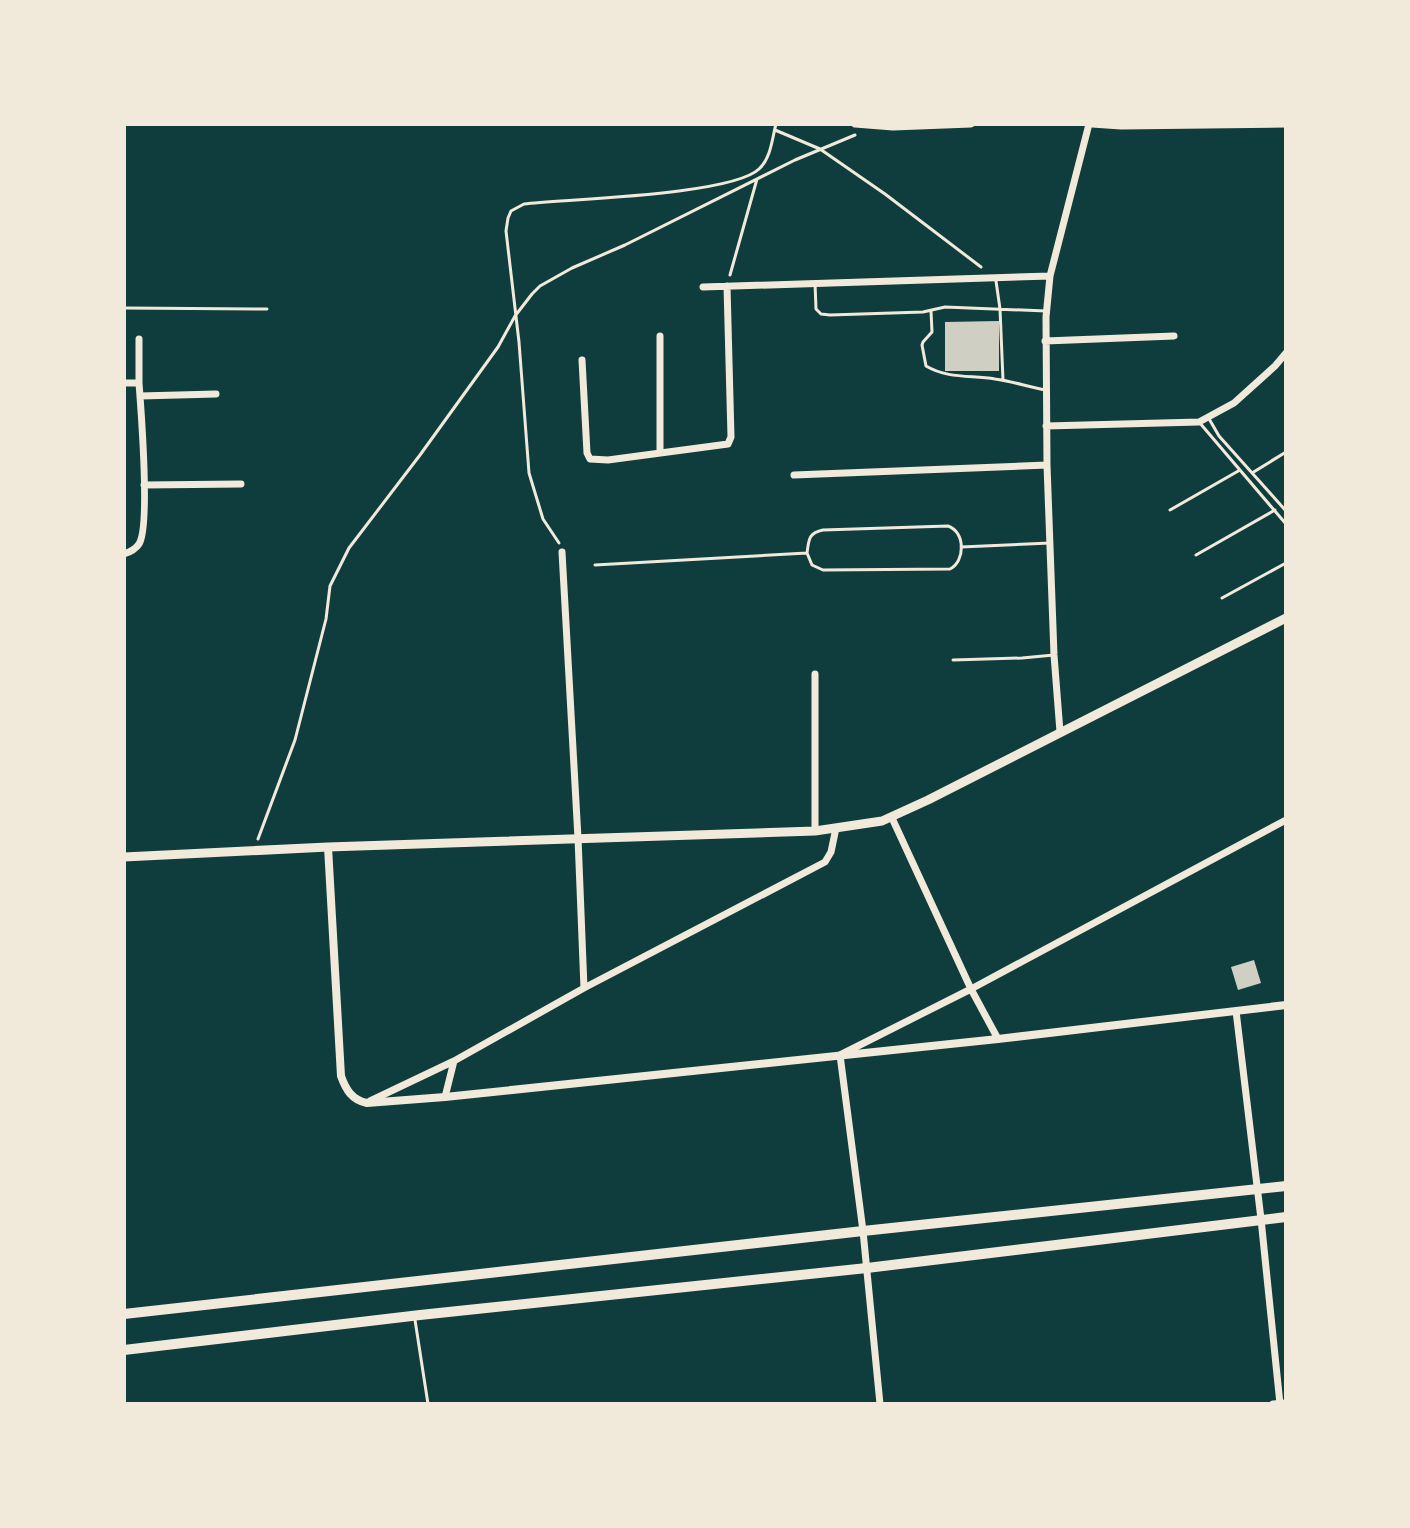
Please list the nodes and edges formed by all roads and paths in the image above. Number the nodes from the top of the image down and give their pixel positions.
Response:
1 (776, 124) edge
2 (855, 124) edge
3 (971, 124) edge
4 (1090, 124) edge
5 (1286, 124) edge
6 (1121, 125) edge
7 (876, 126) edge
8 (775, 130) junction
9 (820, 149) junction
10 (757, 179) junction
11 (1050, 276) junction
12 (995, 278) junction
13 (815, 283) junction
14 (727, 286) junction
15 (703, 287) dead end
16 (124, 308) edge
17 (267, 309) dead end
18 (1000, 309) junction
19 (931, 311) junction
20 (1046, 311) junction
21 (515, 316) junction
22 (660, 336) dead end
23 (1174, 336) dead end
24 (139, 339) dead end
25 (1045, 341) junction
26 (1286, 353) edge
27 (582, 360) dead end
28 (1003, 380) junction
29 (124, 383) edge
30 (139, 383) junction
31 (1046, 390) junction
32 (216, 394) dead end
33 (140, 396) junction
34 (1208, 417) junction
35 (1199, 422) junction
36 (1046, 426) junction
37 (1286, 452) edge
38 (660, 453) junction
39 (1047, 465) junction
40 (1240, 470) junction
41 (1252, 473) junction
42 (794, 475) dead end
43 (241, 484) dead end
44 (144, 485) junction
45 (1285, 509) edge
46 (1170, 510) dead end
47 (1275, 510) junction
48 (1286, 524) edge
49 (1050, 543) junction
50 (961, 547) junction
51 (562, 552) joint
52 (807, 553) junction
53 (124, 554) edge
54 (1196, 555) dead end
55 (1286, 563) edge
56 (595, 565) dead end
57 (1222, 598) dead end
58 (1286, 618) edge
59 (1054, 655) junction
60 (953, 660) dead end
61 (815, 674) dead end
62 (1060, 732) junction
63 (887, 820) junction
64 (1286, 820) edge
65 (836, 828) junction
66 (815, 831) junction
67 (578, 838) junction
68 (328, 847) junction
69 (254, 850) junction
70 (124, 857) edge
71 (584, 988) junction
72 (971, 989) junction
73 (1286, 1005) edge
74 (1236, 1011) junction
75 (998, 1039) junction
76 (840, 1055) junction
77 (454, 1061) junction
78 (445, 1097) junction
79 (367, 1103) junction
80 (1286, 1186) edge
81 (1257, 1189) junction
82 (1286, 1217) edge
83 (1261, 1219) junction
84 (863, 1231) junction
85 (867, 1268) junction
86 (124, 1314) edge
87 (414, 1316) junction
88 (124, 1350) edge
89 (1286, 1403) edge
90 (428, 1404) edge
91 (880, 1404) edge
92 (1273, 1404) edge
93 (1280, 1404) edge

1 - 8 path
2 - 7 street
3 - 7 street
4 - 6 street
4 - 11 street
5 - 6 street
7 - 9 path
8 - 9 path
8 - 21 path
9 - 10 path
9 - 12 path
10 - 14 path
10 - 21 path
11 - 12 street
11 - 20 street
12 - 13 street
12 - 18 lane
13 - 14 street
13 - 19 lane
14 - 15 street
14 - 38 street
16 - 17 lane
18 - 19 lane
18 - 20 lane
18 - 28 lane
19 - 28 lane
20 - 25 street
21 - 51 path
21 - 69 path
22 - 38 street
23 - 25 street
24 - 30 street
25 - 31 street
26 - 34 street
27 - 38 street
28 - 31 lane
29 - 30 street
30 - 33 street
31 - 36 street
32 - 33 street
33 - 44 street
34 - 35 street
34 - 41 lane
35 - 36 street
35 - 40 lane
36 - 39 street
37 - 41 lane
39 - 42 street
39 - 49 street
40 - 46 lane
40 - 47 lane
41 - 45 lane
43 - 44 street
44 - 53 street
47 - 48 lane
47 - 54 lane
49 - 50 lane
49 - 59 street
50 - 52 lane
50 - 52 lane
51 - 67 street
52 - 56 lane
55 - 57 lane
58 - 62 main road
59 - 60 lane
59 - 62 street
61 - 66 street
62 - 63 main road
63 - 65 main road
63 - 72 street
64 - 72 street
65 - 66 main road
65 - 71 street
66 - 67 main road
67 - 68 main road
67 - 71 street
68 - 69 main road
68 - 79 street
69 - 70 main road
71 - 77 street
72 - 75 street
72 - 76 street
73 - 74 street
74 - 75 street
74 - 81 street
75 - 76 street
76 - 78 street
76 - 84 street
77 - 78 street
77 - 79 street
78 - 79 street
80 - 81 main road
81 - 83 street
81 - 84 main road
82 - 83 main road
83 - 85 main road
83 - 93 street
84 - 85 street
84 - 86 main road
85 - 87 main road
85 - 91 street
87 - 88 main road
87 - 90 lane
89 - 93 street
92 - 93 street

